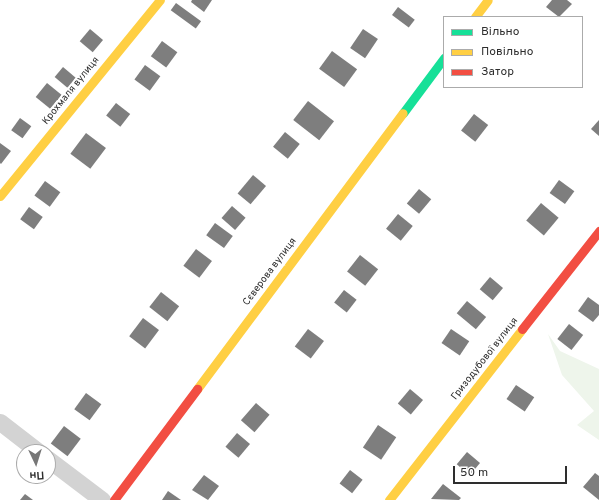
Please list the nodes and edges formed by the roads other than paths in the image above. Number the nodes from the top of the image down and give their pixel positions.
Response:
1 (160, 0) edge
2 (488, 0) edge
3 (476, 16) edge
4 (443, 59) edge
5 (0, 196) edge
6 (599, 231) edge
7 (0, 422) edge
8 (29, 444) edge
9 (56, 465) edge
10 (102, 500) edge
11 (114, 500) edge
12 (389, 500) edge

1 - 5 street, Крохмаля вулиця
2 - 3 street
4 - 11 street, Сєверова вулиця
6 - 12 street, Гризодубової вулиця
7 - 8 street
9 - 10 street

